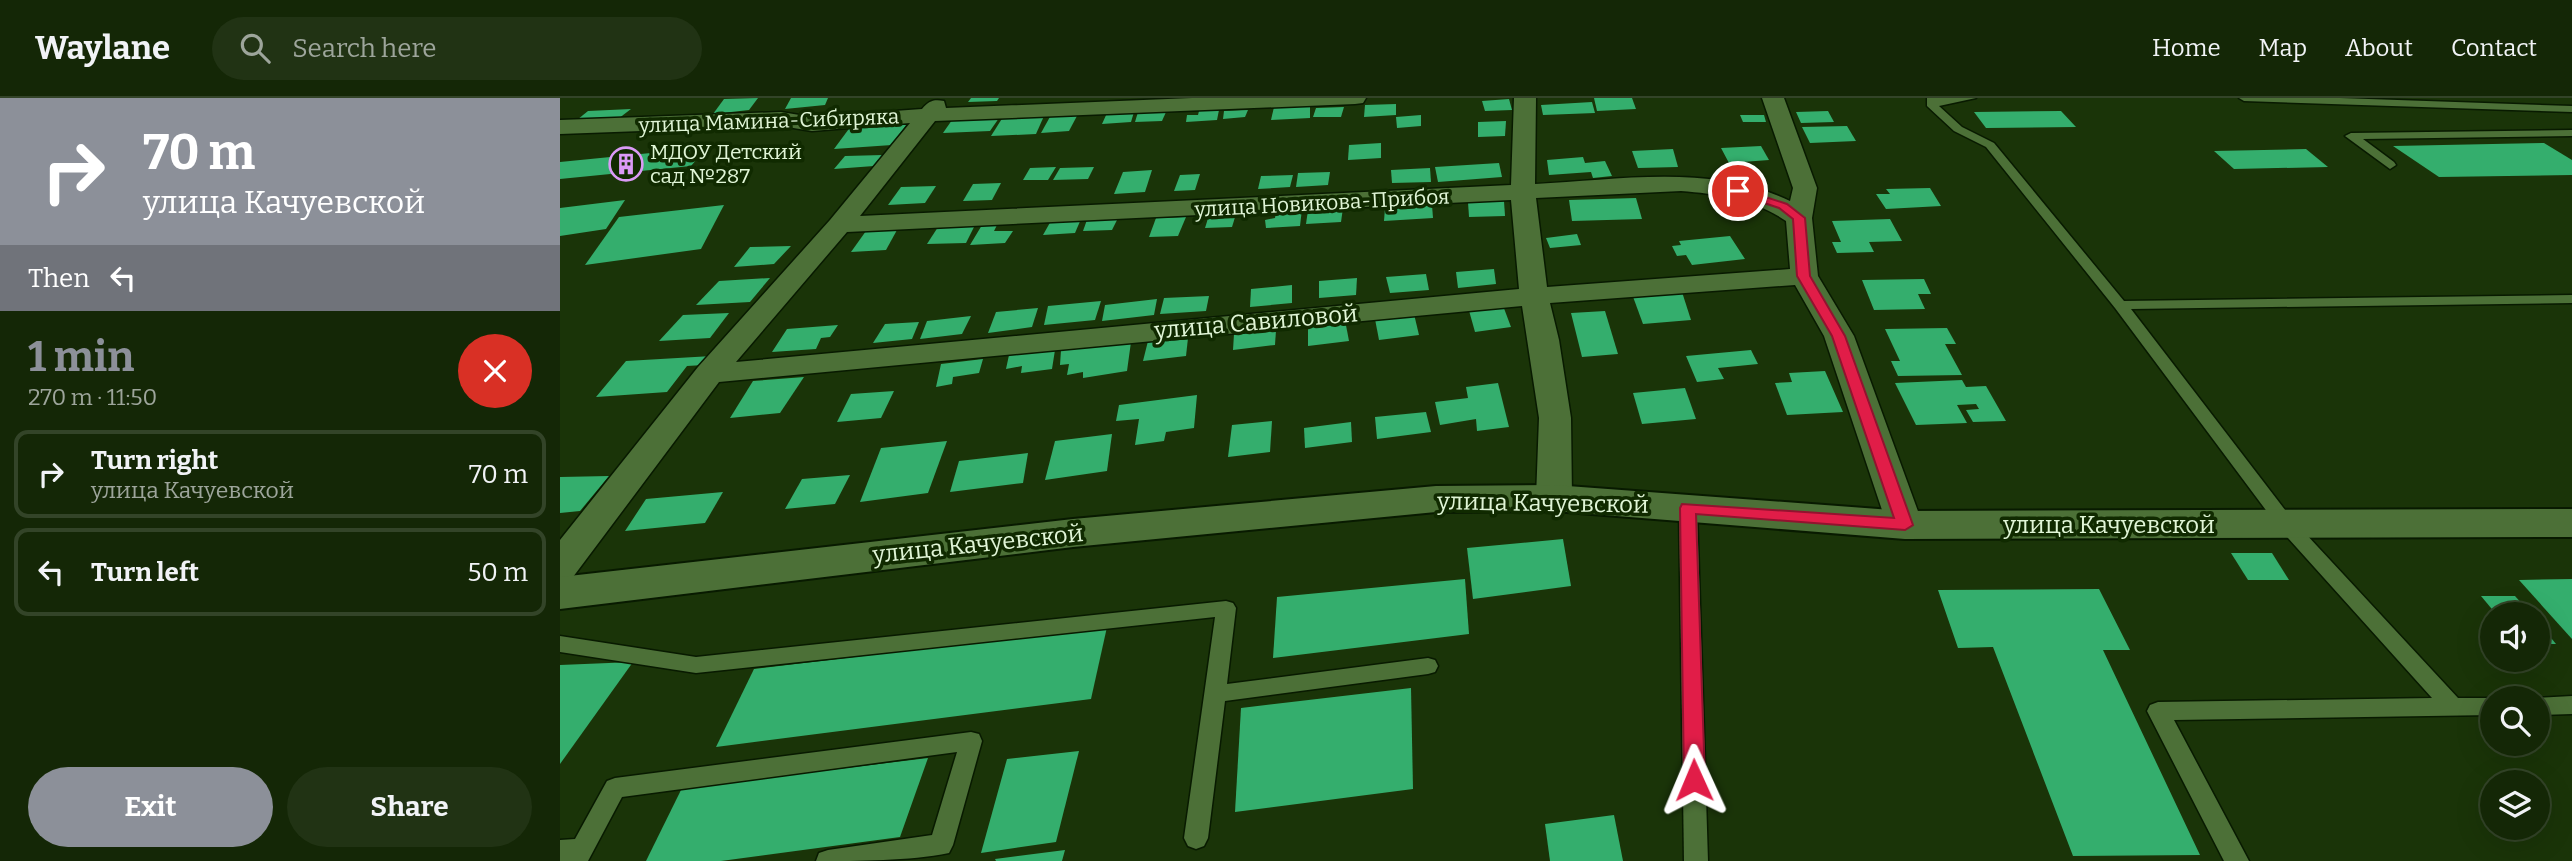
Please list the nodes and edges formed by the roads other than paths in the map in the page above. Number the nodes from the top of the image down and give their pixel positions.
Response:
1 (1355, 98) edge
2 (1525, 98) edge
3 (1773, 98) edge
4 (1971, 98) edge
5 (2244, 98) edge
6 (1932, 101) edge
7 (936, 106) edge
8 (2572, 110) edge
9 (560, 127) edge
10 (2572, 133) edge
11 (2390, 165) dead end
12 (1523, 194) junction
13 (1799, 218) junction
14 (839, 226) junction
15 (1804, 276) junction
16 (1534, 296) junction
17 (2572, 299) edge
18 (2120, 306) junction
19 (709, 374) junction
20 (1554, 498) junction
21 (1688, 508) junction
22 (2572, 523) edge
23 (2286, 524) junction
24 (1905, 525) junction
25 (560, 567) edge
26 (560, 593) edge
27 (560, 644) edge
28 (1428, 666) dead end
29 (1215, 694) junction
30 (2572, 705) edge
31 (2480, 706) edge
32 (2550, 706) edge
33 (2453, 707) junction
34 (1196, 838) dead end
35 (572, 854) edge
36 (828, 861) edge
37 (1696, 861) edge
38 (2237, 861) edge

1 - 7 street, улица Мамина-Сибиряка
2 - 12 street
3 - 13 street
4 - 6 lane
5 - 8 lane
6 - 18 lane
7 - 9 street, улица Мамина-Сибиряка
7 - 14 street
10 - 11 lane
12 - 13 street, улица Новикова-Прибоя
12 - 14 street, улица Новикова-Прибоя
12 - 16 street
13 - 15 street
14 - 19 street
15 - 16 street, улица Савиловой
15 - 24 street
16 - 19 street, улица Савиловой
16 - 20 street
17 - 18 lane
18 - 23 lane
19 - 25 street
20 - 21 street, улица Качуевской
20 - 26 street, улица Качуевской
21 - 24 street, улица Качуевской
21 - 37 lane
22 - 23 street, улица Качуевской
23 - 24 street, улица Качуевской
23 - 33 lane
27 - 29 lane
28 - 29 lane
29 - 34 lane
30 - 32 lane
31 - 33 lane
33 - 38 lane
35 - 36 lane

